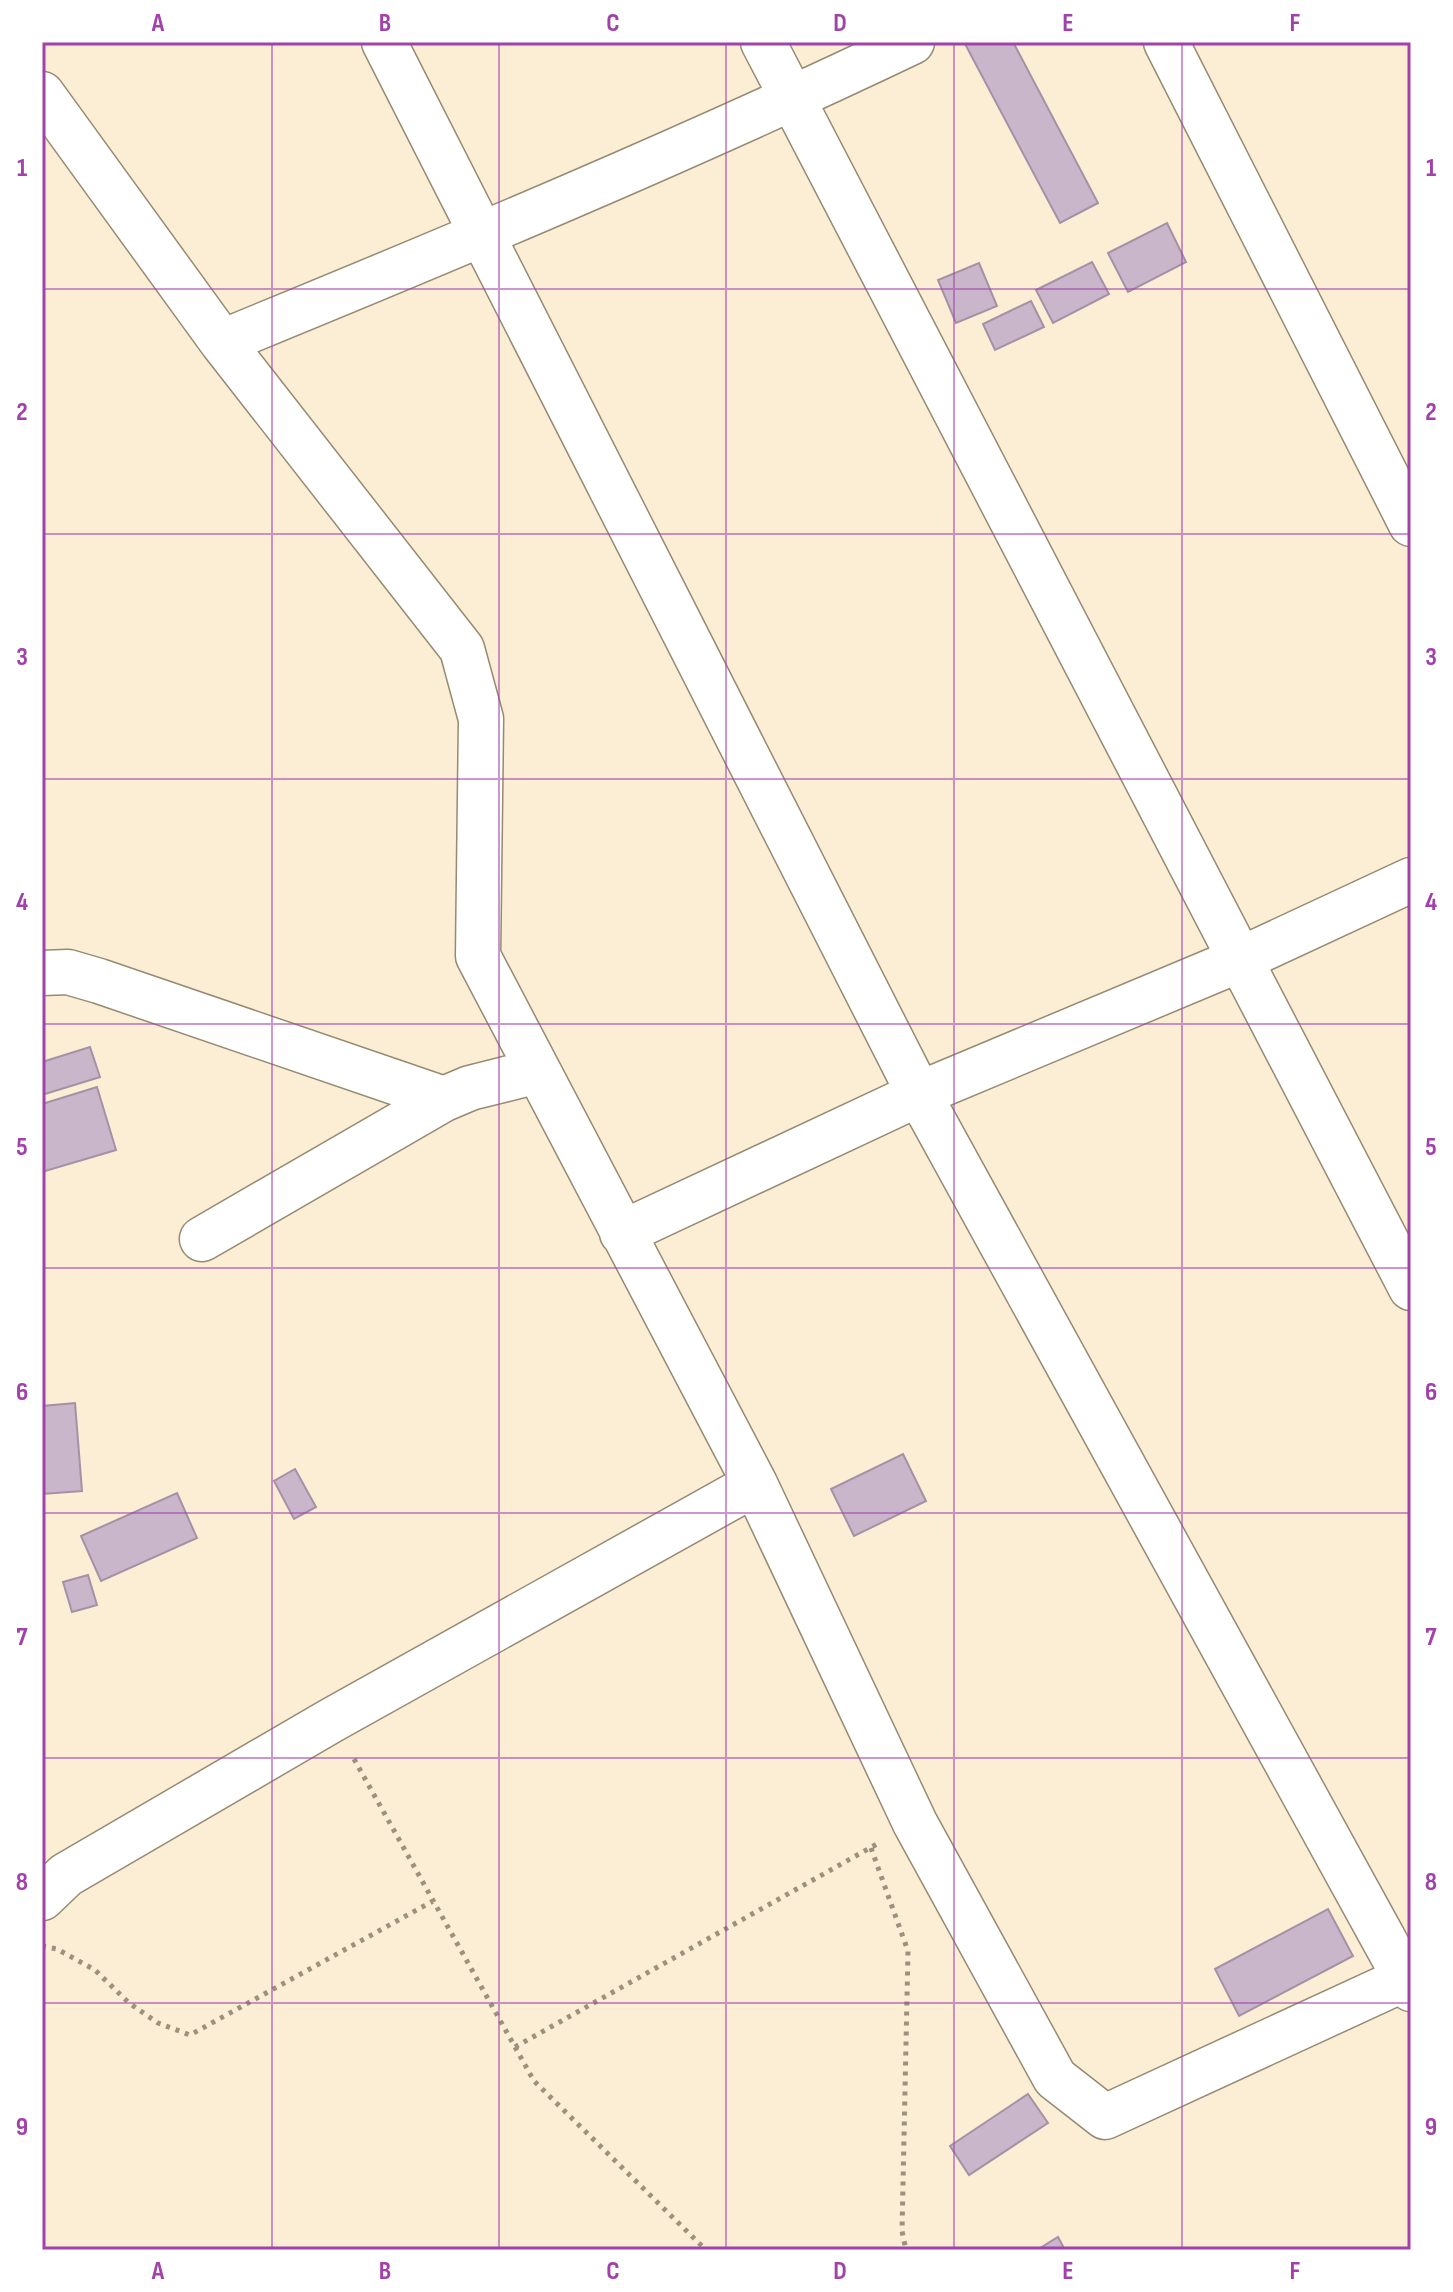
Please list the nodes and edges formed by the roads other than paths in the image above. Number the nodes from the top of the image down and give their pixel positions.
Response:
1 (384, 42) edge
2 (763, 42) edge
3 (912, 42) edge
4 (1166, 42) edge
5 (42, 94) edge
6 (793, 99) junction
7 (483, 235) junction
8 (222, 342) junction
9 (1411, 524) edge
10 (1411, 880) edge
11 (1239, 960) junction
12 (42, 973) edge
13 (538, 1071) junction
14 (919, 1094) junction
15 (444, 1099) junction
16 (622, 1233) junction
17 (202, 1239) dead end
18 (1411, 1288) edge
19 (755, 1484) junction
20 (42, 1898) edge
21 (1410, 1981) edge

1 - 7 street
2 - 6 street
3 - 6 street
4 - 9 street
5 - 8 street
6 - 7 street
6 - 11 street
7 - 8 street
7 - 14 street
8 - 13 street
10 - 11 street
11 - 14 street
11 - 18 street
12 - 15 street
13 - 15 street
13 - 16 street
14 - 16 street
14 - 21 street
15 - 17 street
16 - 19 street
19 - 20 street
19 - 21 street

